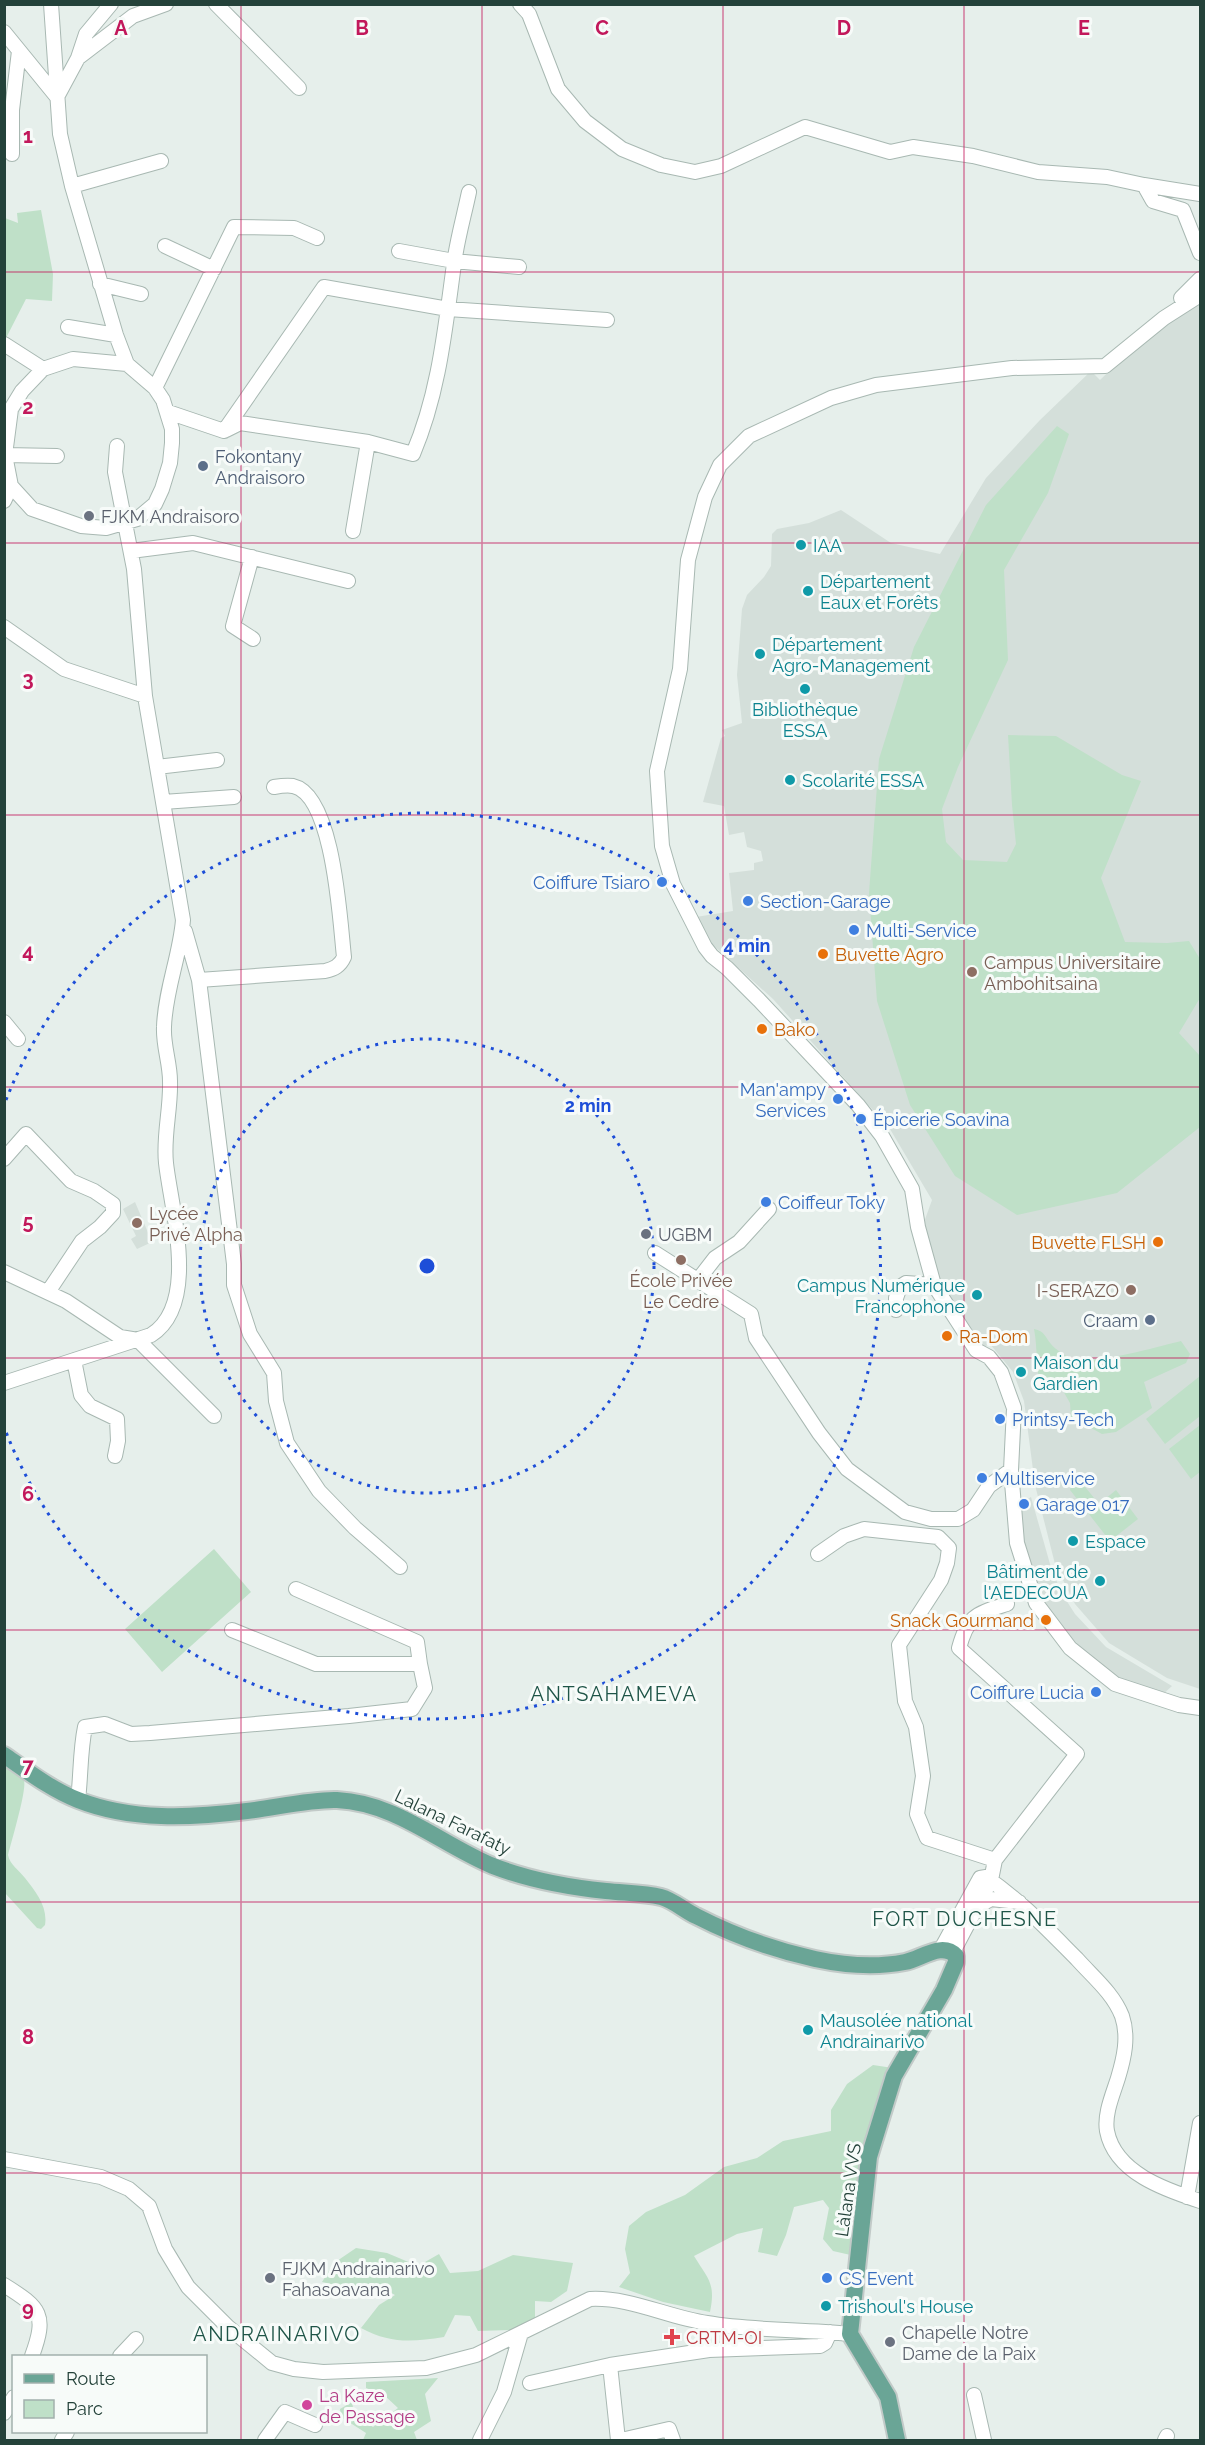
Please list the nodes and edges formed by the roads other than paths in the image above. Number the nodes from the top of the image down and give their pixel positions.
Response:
1 (51, 4) edge
2 (111, 4) edge
3 (166, 4) edge
4 (216, 4) edge
5 (520, 4) edge
6 (4, 32) edge
7 (19, 51) junction
8 (78, 58) junction
9 (299, 88) dead end
10 (57, 97) junction
11 (12, 153) dead end
12 (161, 161) dead end
13 (1144, 185) junction
14 (72, 186) junction
15 (469, 192) dead end
16 (1200, 194) edge
17 (317, 238) dead end
18 (165, 246) dead end
19 (399, 251) dead end
20 (1200, 253) edge
21 (454, 261) junction
22 (519, 267) dead end
23 (214, 269) junction
24 (1200, 279) edge
25 (100, 284) junction
26 (141, 294) dead end
27 (1200, 294) edge
28 (448, 309) junction
29 (1164, 318) junction
30 (607, 320) dead end
31 (68, 327) dead end
32 (116, 335) junction
33 (4, 344) edge
34 (127, 364) junction
35 (44, 369) junction
36 (155, 388) junction
37 (168, 412) junction
38 (224, 431) junction
39 (368, 442) junction
40 (117, 446) dead end
41 (5, 455) edge
42 (57, 456) dead end
43 (11, 486) junction
44 (4, 501) edge
45 (125, 524) junction
46 (353, 531) dead end
47 (131, 551) junction
48 (252, 557) junction
49 (348, 580) dead end
50 (4, 627) edge
51 (253, 639) dead end
52 (145, 696) junction
53 (217, 760) dead end
54 (157, 767) junction
55 (274, 787) dead end
56 (234, 797) dead end
57 (163, 802) junction
58 (183, 920) junction
59 (199, 980) junction
60 (4, 1022) edge
61 (18, 1039) dead end
62 (4, 1160) edge
63 (769, 1209) dead end
64 (654, 1253) dead end
65 (4, 1272) edge
66 (698, 1280) junction
67 (934, 1285) junction
68 (48, 1292) junction
69 (896, 1310) dead end
70 (138, 1340) junction
71 (74, 1360) junction
72 (4, 1383) edge
73 (214, 1416) dead end
74 (115, 1456) dead end
75 (1011, 1470) junction
76 (818, 1554) dead end
77 (400, 1567) dead end
78 (296, 1589) dead end
79 (1007, 1604) dead end
80 (232, 1629) dead end
81 (420, 1664) junction
82 (1200, 1708) edge
83 (4, 1755) edge
84 (78, 1800) junction
85 (995, 1860) junction
86 (991, 1880) junction
87 (1021, 1903) junction
88 (976, 1908) junction
89 (947, 1951) junction
90 (1200, 2123) edge
91 (4, 2159) edge
92 (1187, 2197) junction
93 (1200, 2201) edge
94 (4, 2285) edge
95 (830, 2332) junction
96 (521, 2333) junction
97 (850, 2334) junction
98 (136, 2339) dead end
99 (32, 2355) edge
100 (121, 2355) edge
101 (610, 2365) junction
102 (530, 2384) dead end
103 (974, 2394) dead end
104 (12, 2400) edge
105 (4, 2413) edge
106 (315, 2425) dead end
107 (265, 2440) edge
108 (480, 2440) edge
109 (619, 2440) edge
110 (673, 2440) edge
111 (897, 2440) edge
112 (984, 2440) edge

1 - 10 street
2 - 8 street
3 - 8 street
4 - 9 street
5 - 13 street
6 - 7 street
7 - 10 street
7 - 11 street
8 - 10 street
10 - 14 street
12 - 14 street
13 - 16 street
13 - 20 street
14 - 25 street
15 - 21 street
17 - 23 street
18 - 23 street
19 - 21 street
21 - 22 street
21 - 28 street
23 - 36 street
24 - 29 street
25 - 26 street
25 - 32 street
27 - 29 street
28 - 30 street
28 - 38 street
28 - 39 street
29 - 67 street
31 - 32 street
32 - 34 street
33 - 35 street
34 - 35 street
34 - 36 street
35 - 41 street
36 - 37 street
37 - 38 street
37 - 45 street
38 - 39 street
39 - 46 street
40 - 45 street
41 - 42 street
41 - 43 street
43 - 44 street
43 - 45 street
45 - 47 street
47 - 48 street
47 - 52 street
48 - 49 street
48 - 51 street
50 - 52 street
52 - 54 street
53 - 54 street
54 - 57 street
55 - 59 street
56 - 57 street
57 - 58 street
58 - 59 street
58 - 70 street
59 - 77 street
60 - 61 street
62 - 68 street
63 - 66 street
64 - 66 street
65 - 68 street
66 - 75 street
67 - 69 street
67 - 75 street
68 - 70 street
70 - 71 street
70 - 73 street
71 - 72 street
71 - 74 street
75 - 82 street
76 - 85 street
78 - 81 street
79 - 85 street
80 - 81 street
81 - 84 street
83 - 84 main road, Lalana Farafaty
84 - 89 main road, Lalana Farafaty
85 - 86 street
86 - 87 street
86 - 88 street
86 - 89 street
87 - 88 street
87 - 92 street
88 - 89 street
89 - 97 main road, Làlana VVS
90 - 92 street
91 - 96 street
92 - 93 street
94 - 99 street
95 - 96 street
95 - 97 street
95 - 101 street
96 - 108 street
97 - 111 main road
98 - 100 street
101 - 102 street
101 - 109 street
103 - 112 street
104 - 105 street
106 - 107 street
109 - 110 street

